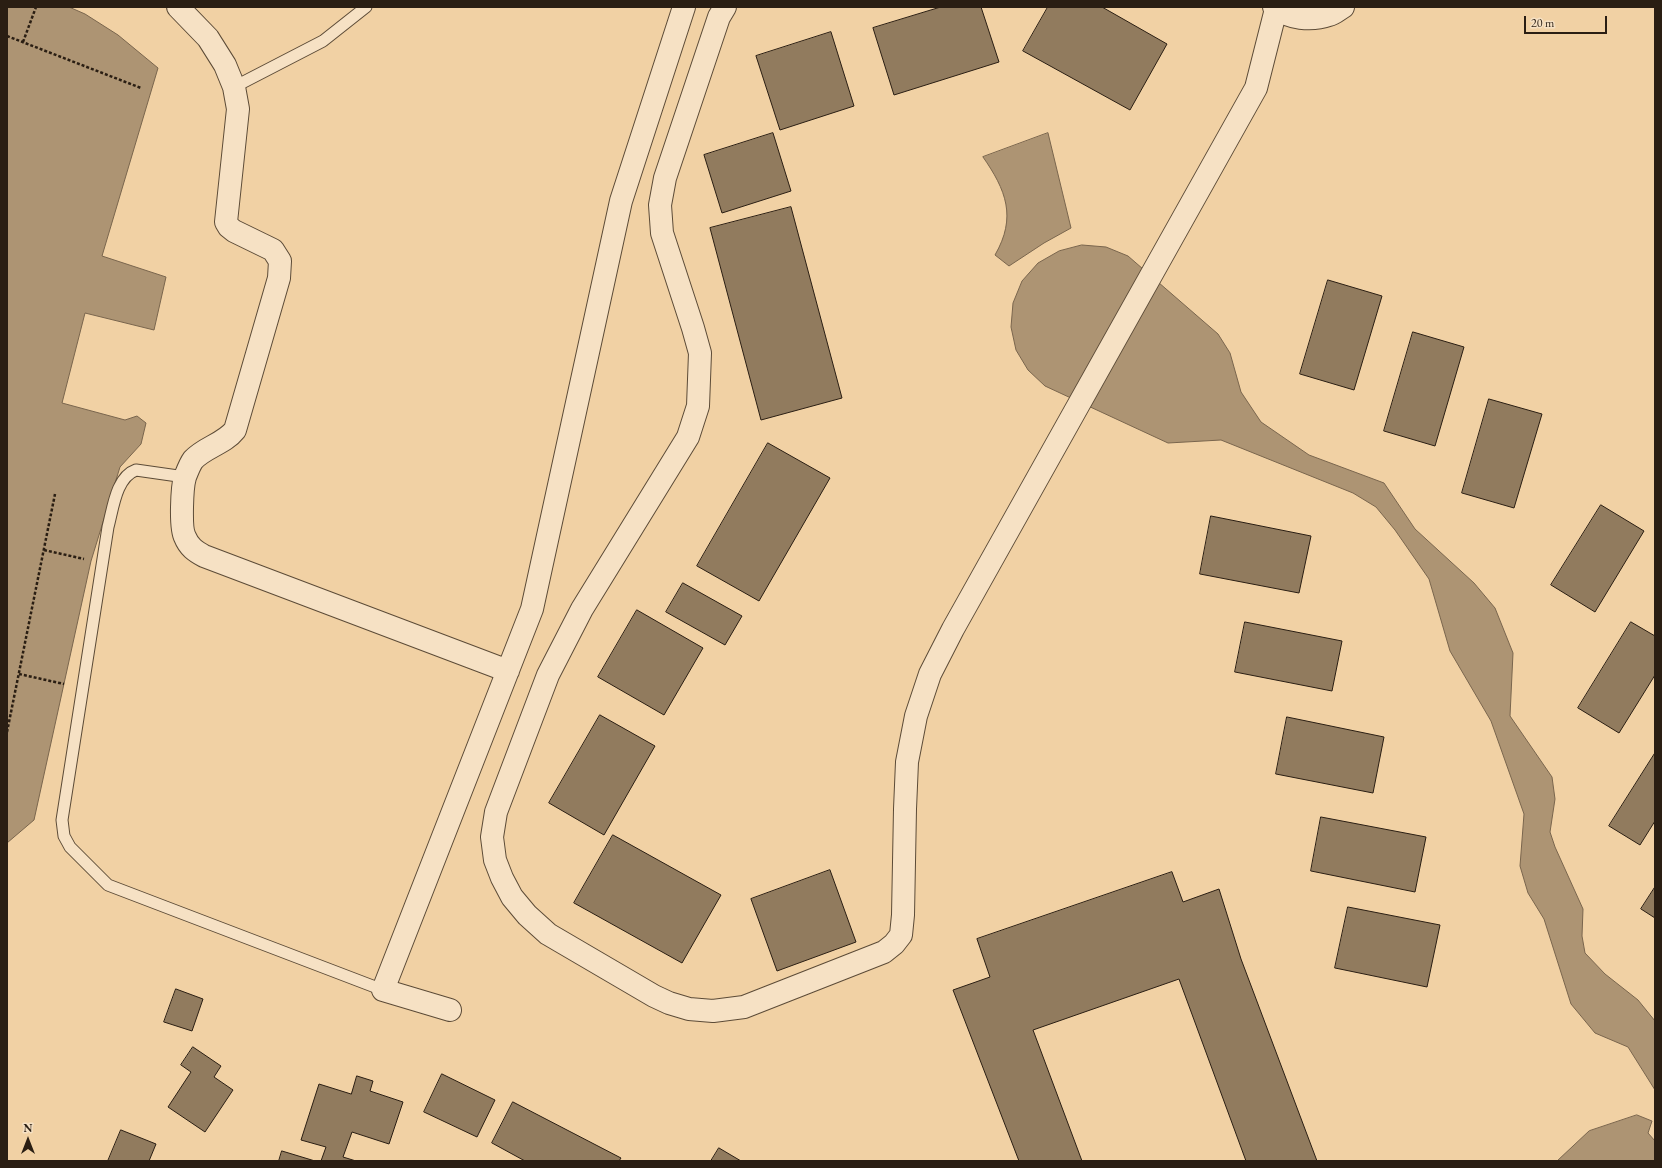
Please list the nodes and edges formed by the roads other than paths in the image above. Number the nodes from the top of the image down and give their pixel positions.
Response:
1 (178, 7) edge
2 (366, 7) edge
3 (684, 7) edge
4 (725, 7) edge
5 (1343, 7) edge
6 (1275, 8) edge
7 (234, 87) junction
8 (185, 477) junction
9 (508, 671) junction
10 (383, 990) junction
11 (450, 1010) dead end

1 - 7 street
2 - 7 lane
3 - 9 street
4 - 6 street
5 - 6 street
7 - 8 street
8 - 9 street
8 - 10 lane
9 - 10 street
10 - 11 street

